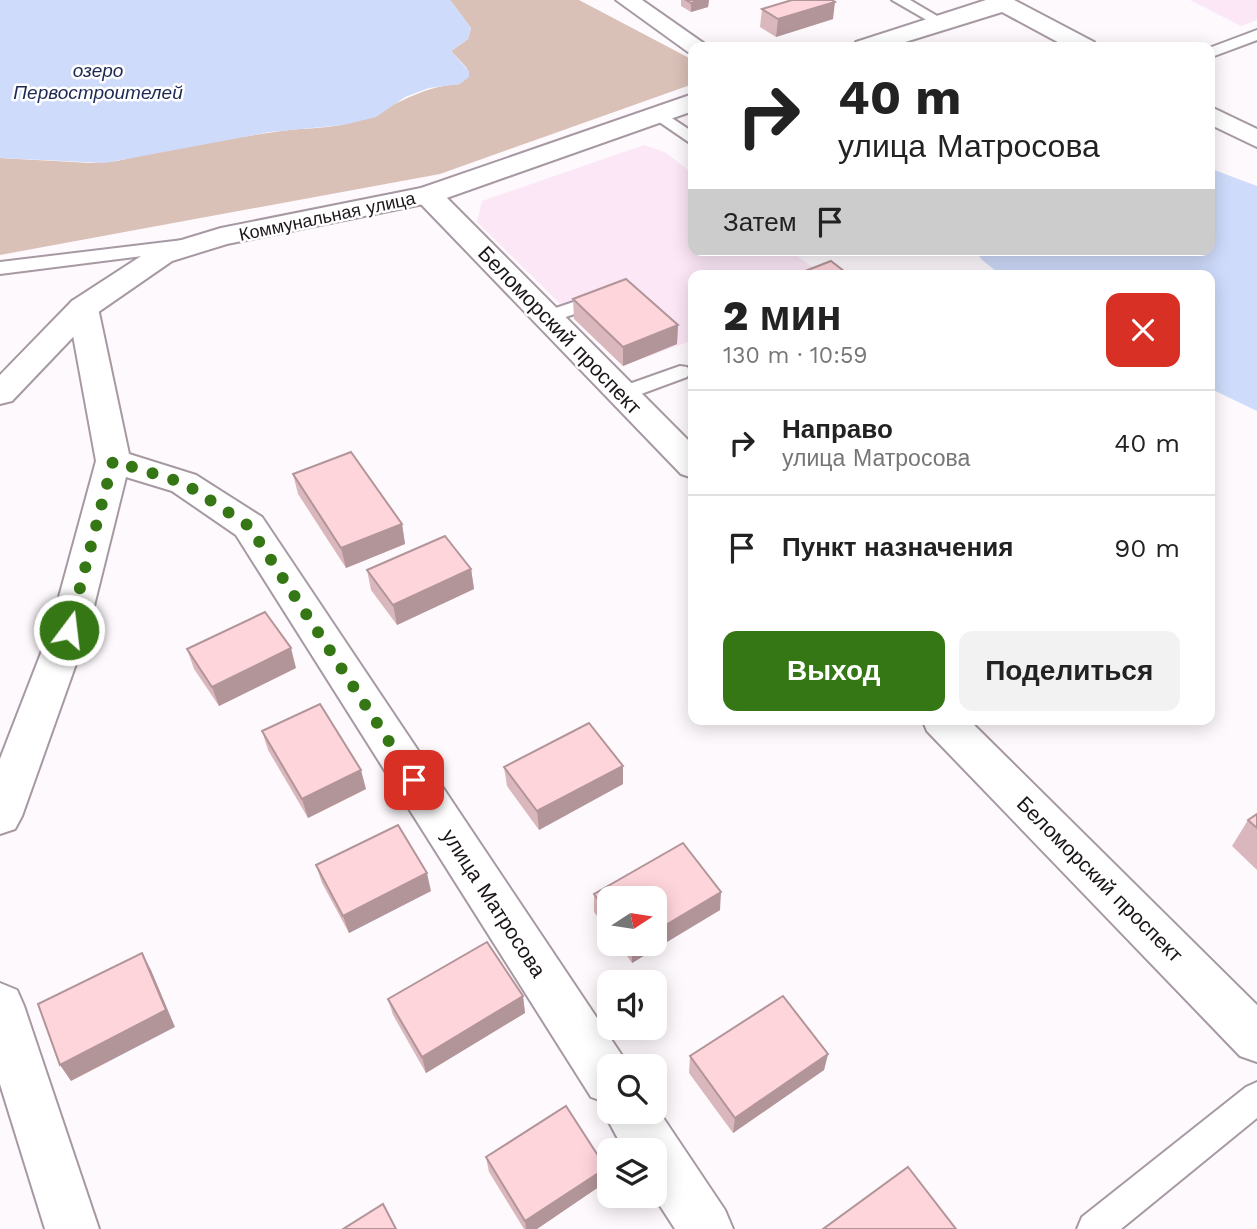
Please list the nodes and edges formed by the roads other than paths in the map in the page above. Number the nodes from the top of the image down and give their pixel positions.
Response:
1 (627, 0) edge
2 (899, 0) edge
3 (1005, 1) edge
4 (942, 23) junction
5 (1257, 35) edge
6 (690, 42) edge
7 (881, 42) edge
8 (1077, 42) edge
9 (1215, 51) edge
10 (688, 104) edge
11 (658, 114) junction
12 (1215, 117) edge
13 (688, 136) edge
14 (1257, 139) edge
15 (428, 195) junction
16 (191, 245) junction
17 (0, 268) edge
18 (622, 291) edge
19 (83, 308) junction
20 (548, 317) junction
21 (680, 372) dead end
22 (0, 394) edge
23 (622, 394) junction
24 (686, 449) edge
25 (113, 461) junction
26 (948, 725) edge
27 (0, 816) edge
28 (0, 1006) edge
29 (1257, 1040) edge
30 (597, 1062) edge
31 (1257, 1098) edge
32 (667, 1170) edge
33 (72, 1229) edge
34 (706, 1229) edge
35 (1094, 1229) edge

1 - 6 street
2 - 4 lane
3 - 4 street
3 - 8 street
4 - 7 street
5 - 9 lane
10 - 11 street, Коммунальная улица
11 - 13 lane
11 - 15 street, Коммунальная улица
12 - 14 street
15 - 16 street, Коммунальная улица
15 - 20 street, Беломорский проспект
16 - 17 lane
16 - 19 street, Коммунальная улица
18 - 20 lane
19 - 22 street, Коммунальная улица
19 - 25 street
20 - 23 street, Беломорский проспект
21 - 23 lane
23 - 24 street, Беломорский проспект
25 - 27 street
25 - 30 street, улица Матросова
26 - 29 street, Беломорский проспект
28 - 33 street
31 - 35 lane
32 - 34 street

